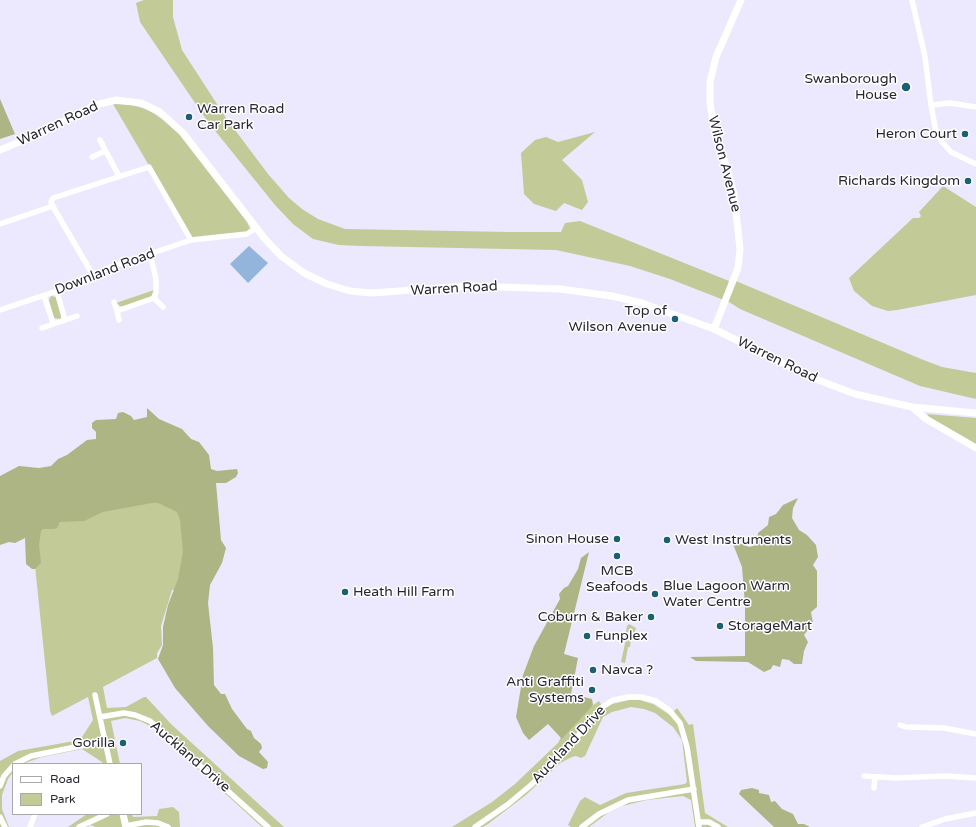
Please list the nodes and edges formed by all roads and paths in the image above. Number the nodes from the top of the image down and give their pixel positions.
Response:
1 (741, 0) edge
2 (912, 0) edge
3 (931, 105) junction
4 (976, 107) edge
5 (100, 140) dead end
6 (0, 150) edge
7 (105, 151) junction
8 (94, 154) dead end
9 (976, 164) edge
10 (119, 176) junction
11 (53, 206) junction
12 (0, 224) edge
13 (256, 228) junction
14 (191, 240) junction
15 (150, 254) junction
16 (95, 275) junction
17 (57, 292) junction
18 (44, 296) junction
19 (154, 298) junction
20 (114, 302) dead end
21 (163, 307) dead end
22 (0, 310) edge
23 (117, 311) junction
24 (77, 316) dead end
25 (65, 320) junction
26 (119, 320) dead end
27 (53, 324) junction
28 (42, 328) dead end
29 (714, 329) junction
30 (912, 407) junction
31 (976, 413) edge
32 (976, 448) edge
33 (95, 695) dead end
34 (100, 717) junction
35 (900, 725) dead end
36 (976, 734) edge
37 (105, 741) junction
38 (17, 763) edge
39 (110, 763) edge
40 (12, 767) edge
41 (864, 776) dead end
42 (875, 778) junction
43 (976, 778) edge
44 (0, 786) edge
45 (874, 788) dead end
46 (694, 789) junction
47 (976, 813) edge
48 (35, 815) edge
49 (105, 815) edge
50 (123, 815) edge
51 (0, 817) edge
52 (699, 824) edge
53 (5, 827) edge
54 (30, 827) edge
55 (79, 827) edge
56 (126, 827) edge
57 (168, 827) edge
58 (268, 827) edge
59 (475, 827) edge
60 (582, 827) edge
61 (718, 827) edge
62 (922, 827) edge

1 - 29 street, Wilson Avenue
2 - 3 street
3 - 4 street
3 - 9 street
5 - 7 street
6 - 13 street, Warren Road
7 - 8 street
7 - 10 street
10 - 11 street
10 - 14 street
11 - 12 street
11 - 16 street
13 - 14 street, Downland Road
13 - 29 street, Warren Road
14 - 15 street, Downland Road
15 - 16 street, Downland Road
15 - 19 street
16 - 17 street, Downland Road
17 - 18 street, Downland Road
17 - 25 street
18 - 22 street, Downland Road
18 - 27 street
19 - 21 street
19 - 23 street
20 - 23 street
23 - 26 street
24 - 25 street
25 - 27 street
27 - 28 street
29 - 30 street, Warren Road
30 - 31 street, Warren Road
30 - 32 street
33 - 34 street
34 - 37 street
34 - 58 street, Auckland Drive
35 - 36 street
37 - 38 street
37 - 39 street
40 - 44 street
41 - 42 street
42 - 43 street
42 - 45 street
46 - 52 street, Auckland Drive
46 - 59 street, Auckland Drive
46 - 60 street
47 - 62 street
48 - 54 street
49 - 55 street
50 - 56 street
51 - 53 street
52 - 61 street
56 - 57 street

